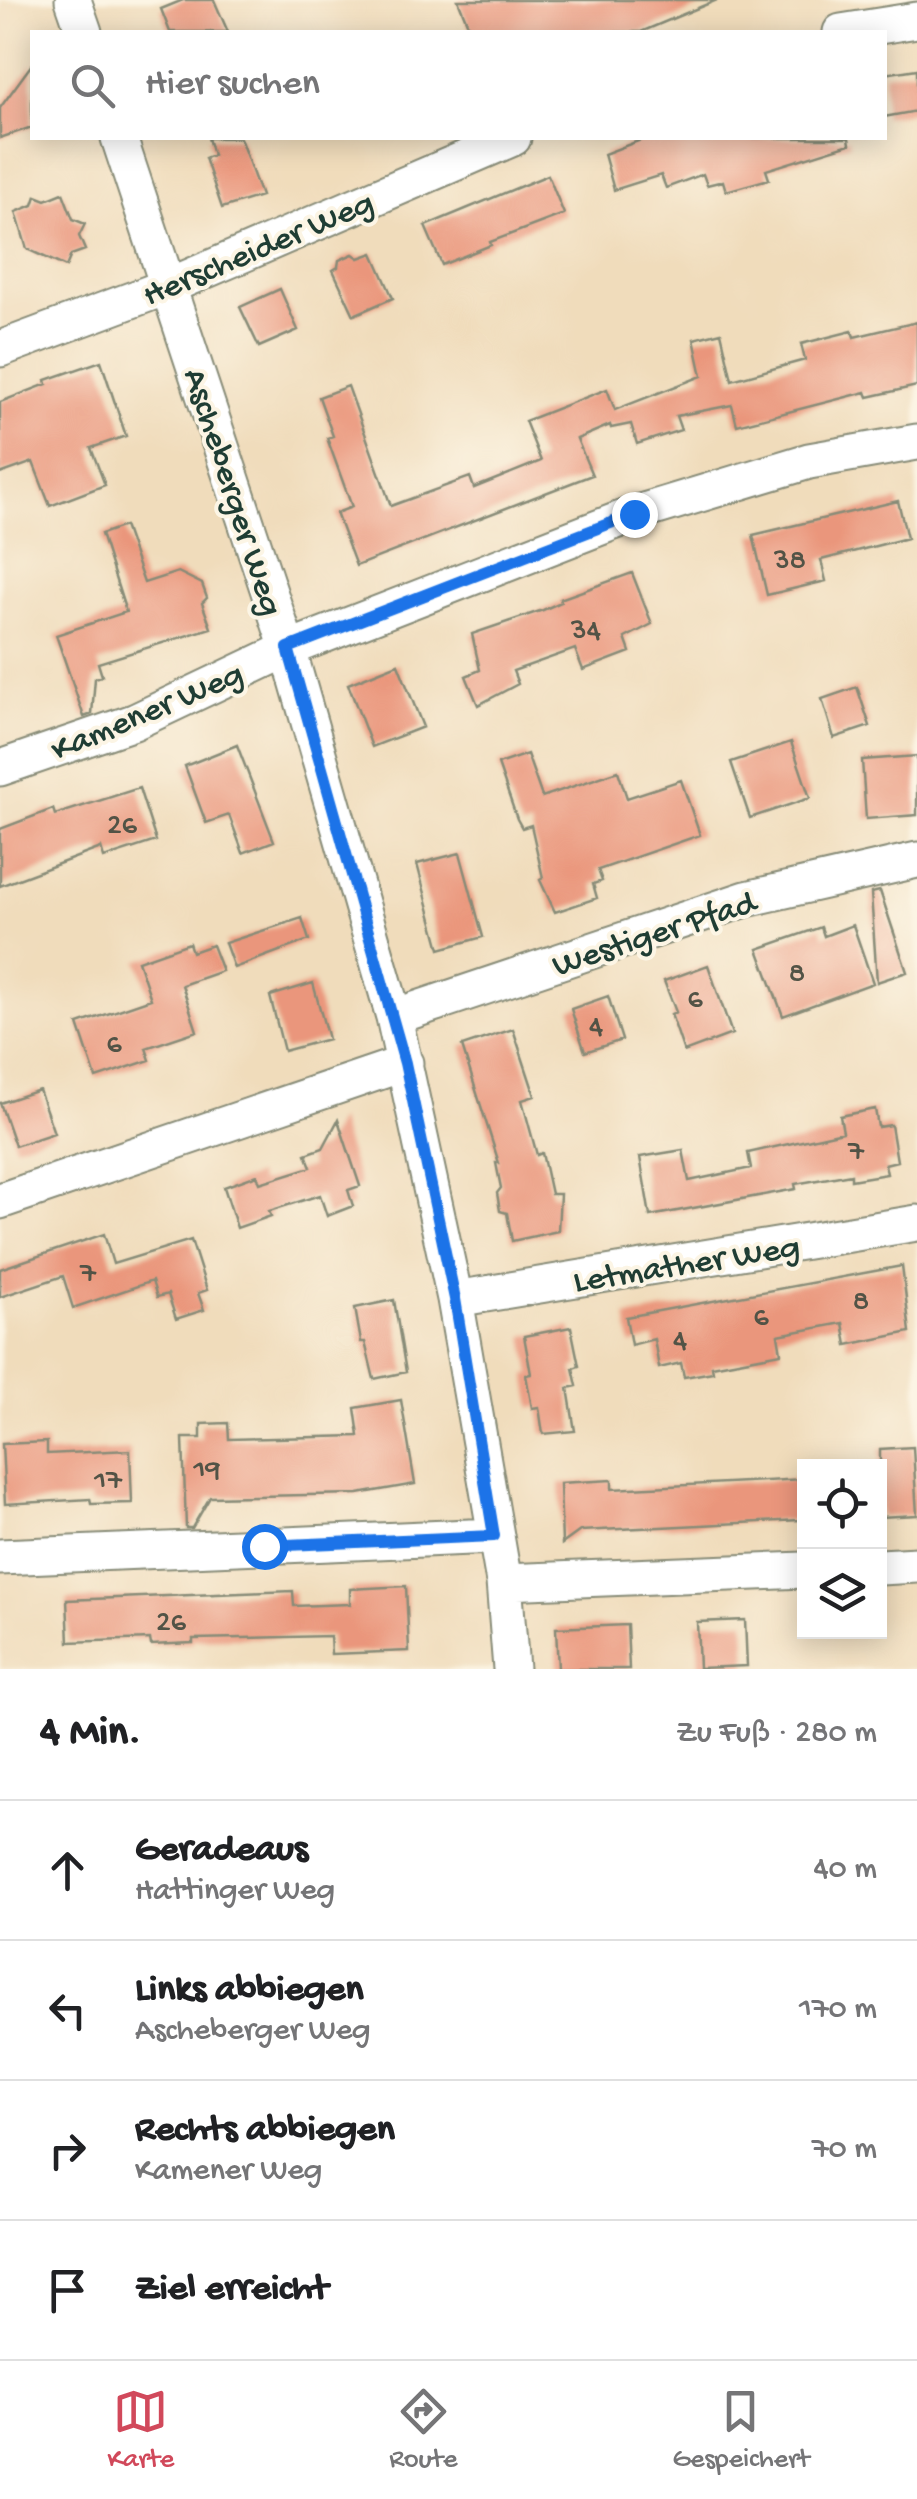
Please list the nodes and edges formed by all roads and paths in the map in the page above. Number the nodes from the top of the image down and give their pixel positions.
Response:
1 (72, 0) edge
2 (917, 20) edge
3 (83, 30) edge
4 (854, 30) edge
5 (120, 140) edge
6 (508, 140) edge
7 (169, 286) junction
8 (0, 349) edge
9 (917, 442) edge
10 (288, 648) junction
11 (0, 768) edge
12 (917, 860) edge
13 (394, 1017) junction
14 (405, 1063) junction
15 (0, 1201) edge
16 (917, 1222) edge
17 (455, 1299) junction
18 (494, 1536) junction
19 (0, 1557) edge
20 (917, 1565) edge
21 (887, 1567) edge
22 (797, 1570) edge
23 (504, 1582) junction
24 (512, 1669) edge

1 - 3 street
2 - 4 street
5 - 7 street, Ascheberger Weg
6 - 7 street, Herscheider Weg
7 - 8 street, Herscheider Weg
7 - 10 street, Ascheberger Weg
9 - 10 street, Kamener Weg
10 - 11 street, Kamener Weg
10 - 13 street, Ascheberger Weg
12 - 13 street, Westiger Pfad
13 - 14 street, Ascheberger Weg
14 - 15 street
14 - 17 street, Ascheberger Weg
16 - 17 street, Letmather Weg
17 - 18 street, Ascheberger Weg
18 - 19 street
18 - 23 street, Ascheberger Weg
20 - 21 street
22 - 23 street
23 - 24 street, Ascheberger Weg

